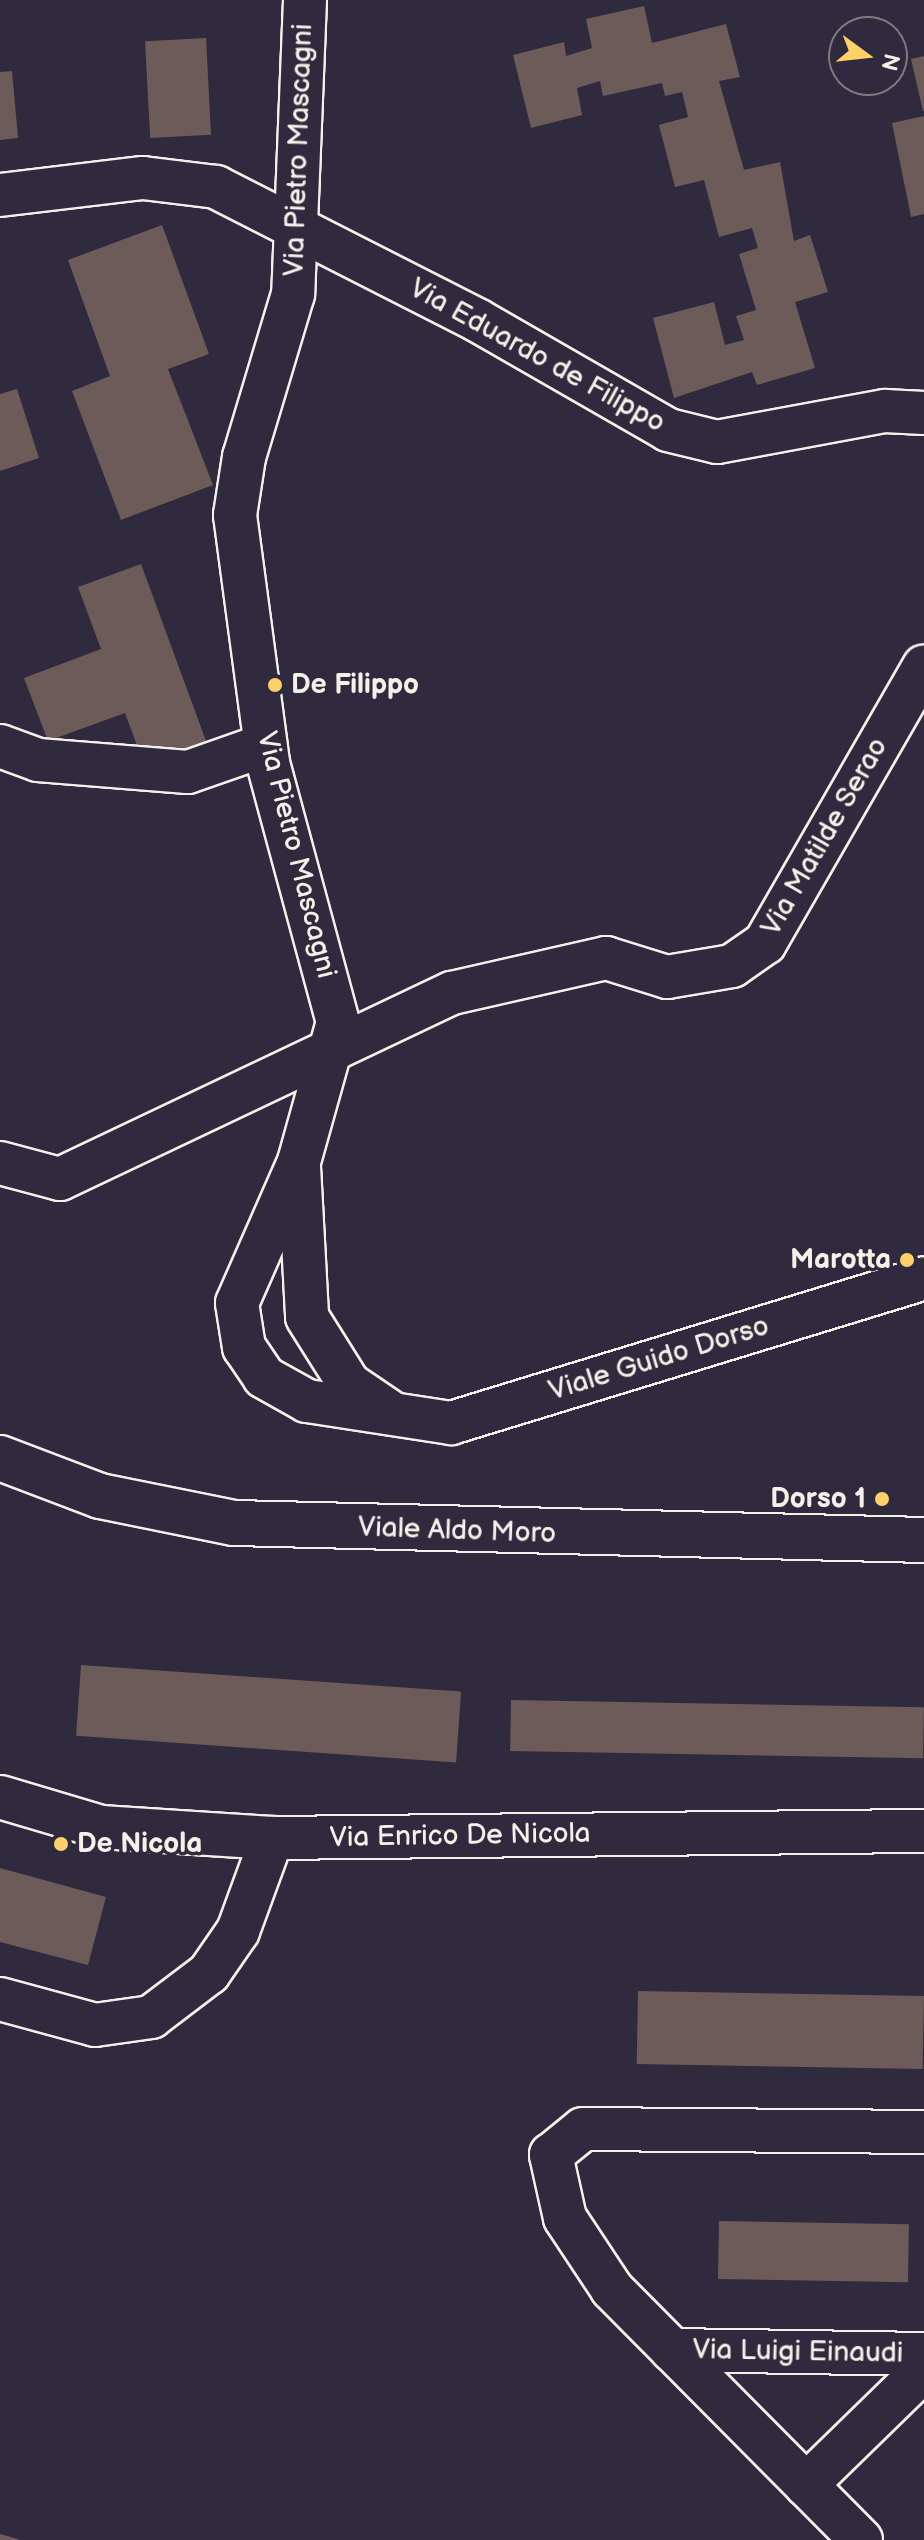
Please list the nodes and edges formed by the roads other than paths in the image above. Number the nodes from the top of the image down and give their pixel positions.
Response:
1 (305, 0) edge
2 (0, 195) edge
3 (301, 230) junction
4 (924, 413) edge
5 (924, 666) edge
6 (265, 745) junction
7 (0, 746) edge
8 (333, 1047) junction
9 (299, 1162) junction
10 (0, 1163) edge
11 (924, 1278) edge
12 (393, 1413) junction
13 (0, 1458) edge
14 (924, 1540) edge
15 (0, 1797) edge
16 (924, 1831) edge
17 (272, 1838) junction
18 (0, 1999) edge
19 (924, 2132) edge
20 (672, 2350) junction
21 (924, 2354) edge
22 (924, 2370) edge
23 (806, 2485) junction
24 (861, 2540) edge

1 - 3 street, Via Pietro Mascagni
2 - 3 street, Via Eduardo de Filippo
3 - 4 street, Via Eduardo de Filippo
3 - 6 street, Via Pietro Mascagni
5 - 8 street, Via Matilde Serao
6 - 7 street
6 - 8 street, Via Pietro Mascagni
8 - 9 street, Viale Guido Dorso
8 - 10 street, Via Matilde Serao
9 - 12 street, Viale Guido Dorso
9 - 12 street, Viale Guido Dorso
11 - 12 street, Viale Guido Dorso
13 - 14 street, Viale Aldo Moro
15 - 17 street, Via Enrico De Nicola
16 - 17 street, Via Enrico De Nicola
17 - 18 street
19 - 20 street
20 - 21 street, Via Luigi Einaudi
20 - 23 street
22 - 23 street, Via Luigi Einaudi
23 - 24 street

